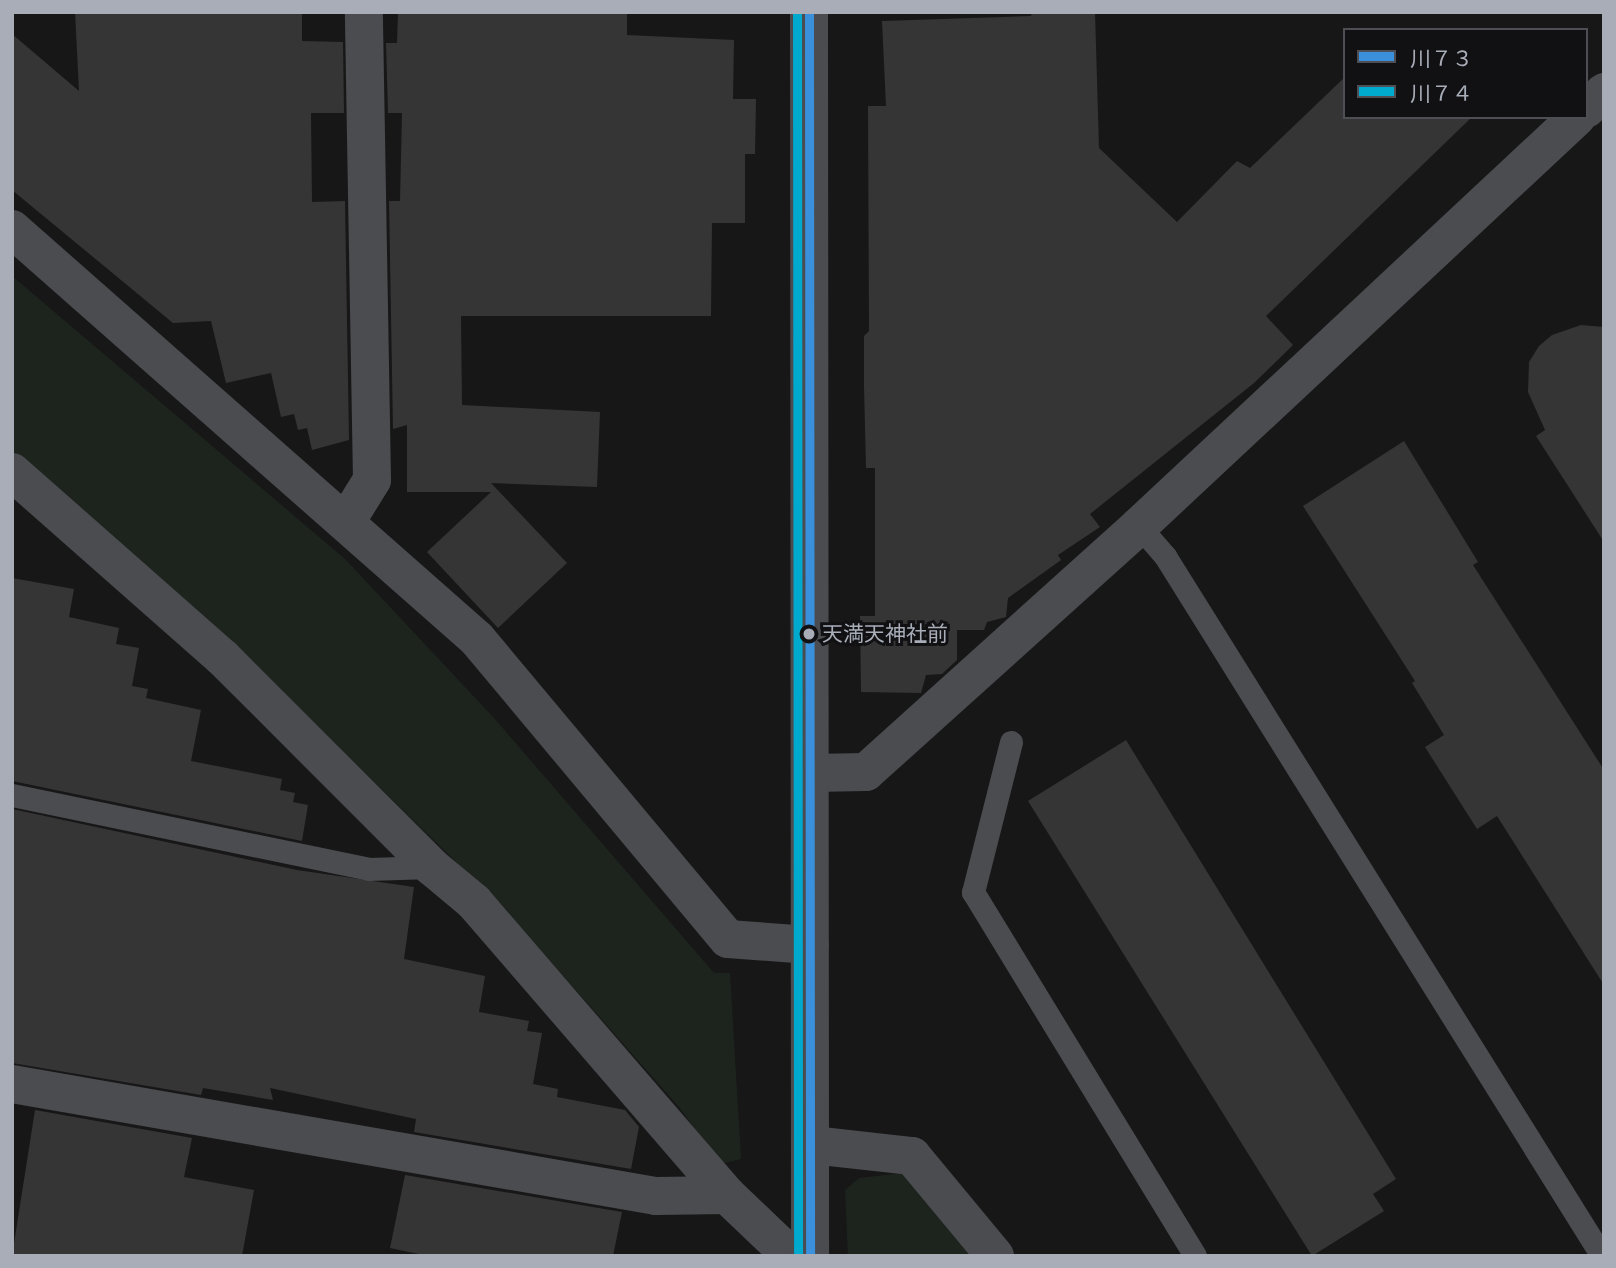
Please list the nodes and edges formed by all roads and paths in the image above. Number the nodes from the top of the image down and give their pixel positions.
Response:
1 (364, 12) edge
2 (809, 12) edge
3 (1604, 92) edge
4 (1588, 107) edge
5 (1575, 119) edge
6 (12, 229) edge
7 (12, 472) edge
8 (345, 522) junction
9 (1139, 526) junction
10 (1011, 742) dead end
11 (812, 773) junction
12 (12, 795) edge
13 (432, 867) junction
14 (810, 945) junction
15 (12, 1084) edge
16 (812, 1146) junction
17 (727, 1195) junction
18 (791, 1256) edge
19 (810, 1256) edge
20 (995, 1256) edge
21 (1195, 1256) edge
22 (1602, 1256) edge

1 - 8 street
2 - 11 street
3 - 4 street
5 - 9 street
6 - 8 street
7 - 13 street
8 - 14 street
9 - 11 street
9 - 22 lane
10 - 21 lane
11 - 14 street
12 - 13 lane
13 - 17 street
14 - 16 street
15 - 17 street
16 - 19 street
16 - 20 street
17 - 18 street

